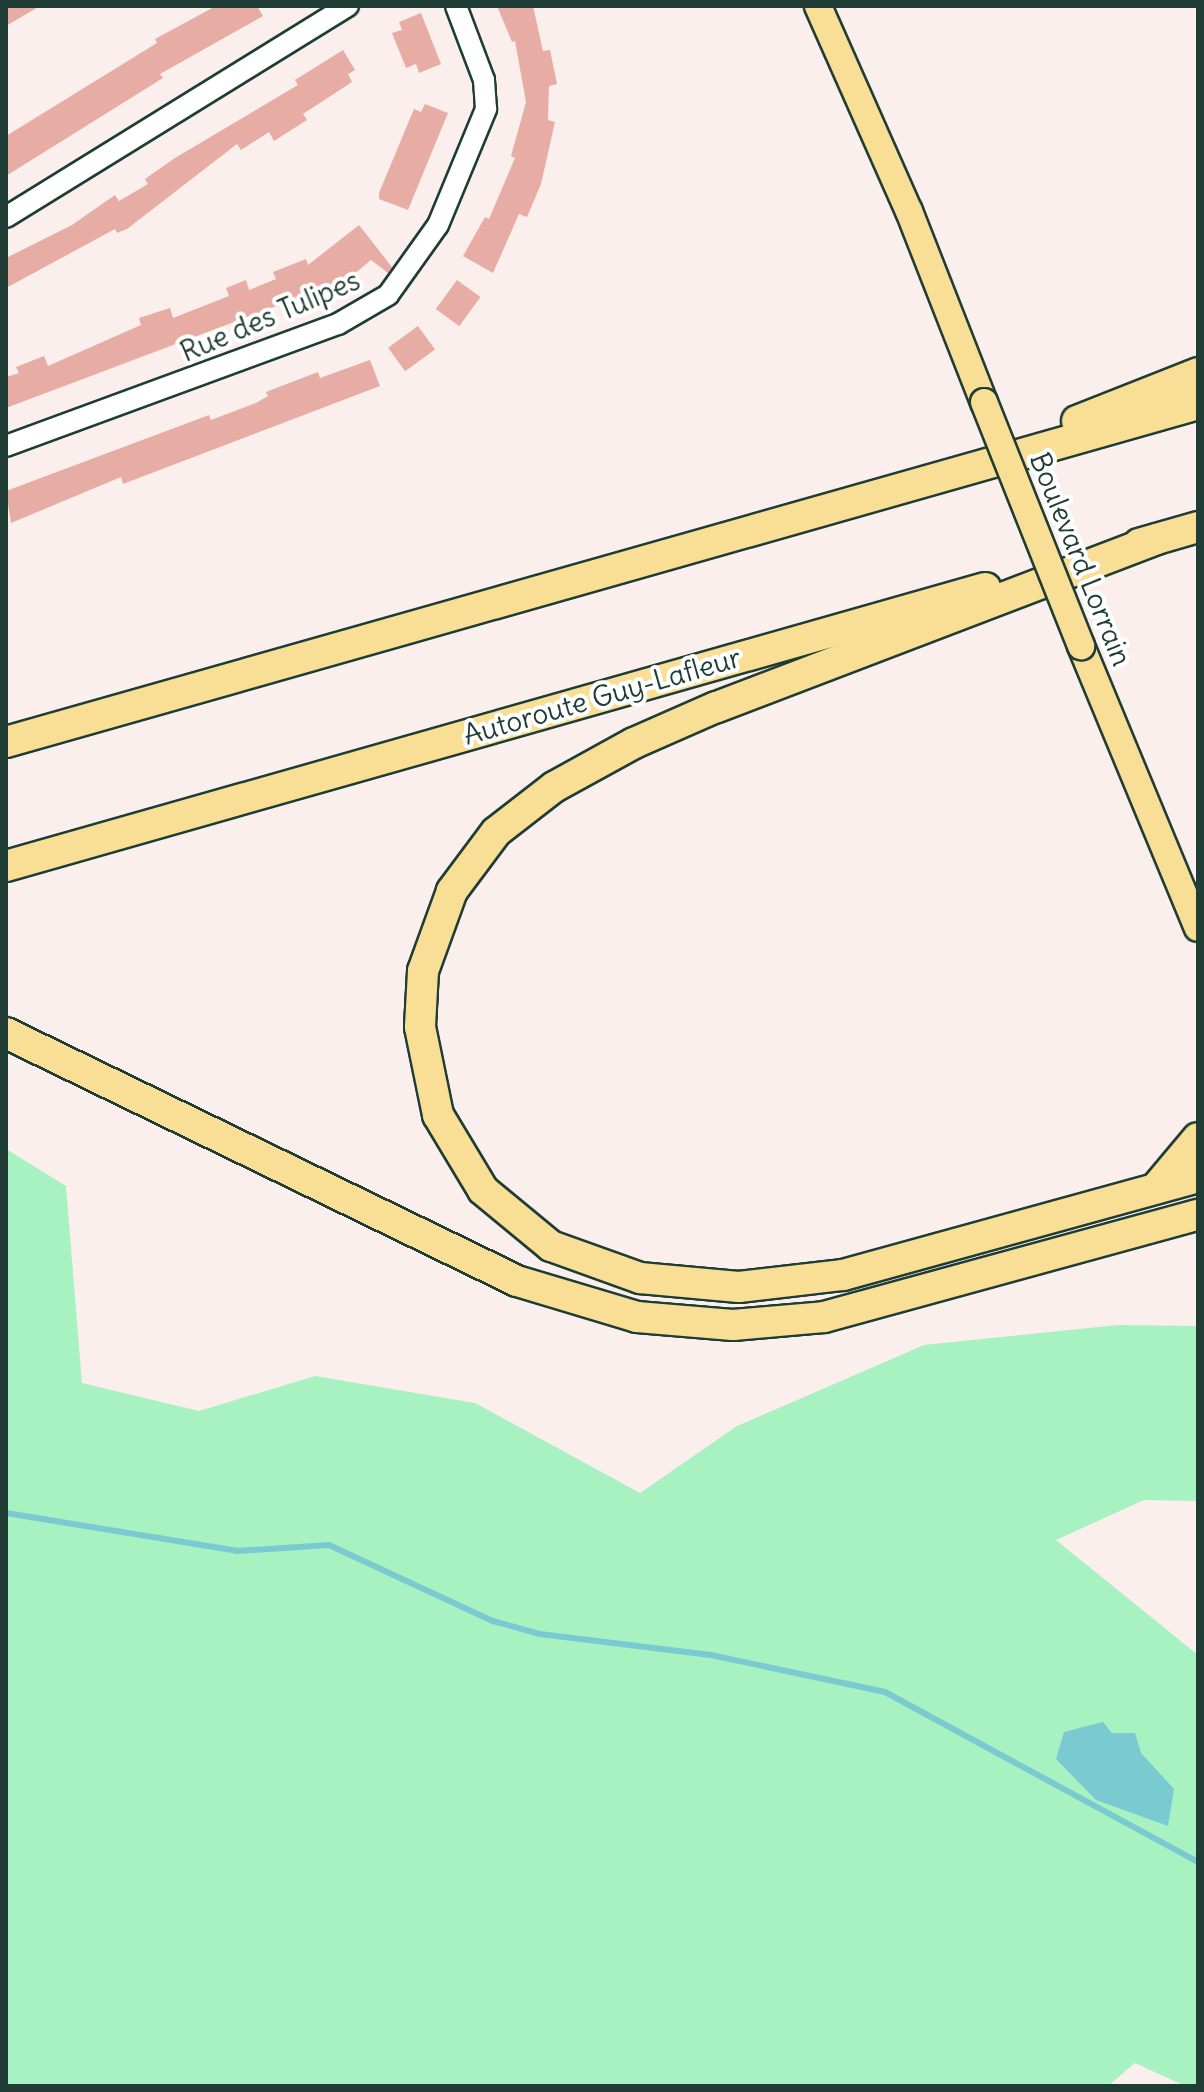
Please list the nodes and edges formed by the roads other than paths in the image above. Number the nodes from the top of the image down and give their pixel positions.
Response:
1 (348, 6) edge
2 (456, 6) edge
3 (818, 6) edge
4 (838, 6) edge
5 (909, 211) junction
6 (6, 217) edge
7 (1198, 373) edge
8 (1198, 404) edge
9 (6, 446) edge
10 (927, 481) junction
11 (1198, 527) edge
12 (1157, 539) junction
13 (6, 742) edge
14 (6, 866) edge
15 (1198, 928) edge
16 (6, 1033) edge
17 (1198, 1138) edge
18 (1198, 1177) edge
19 (1156, 1188) junction
20 (1198, 1215) edge

1 - 6 street
2 - 9 street, Rue des Tulipes
3 - 5 main road, Boulevard Lorrain
4 - 5 main road, Boulevard Lorrain
5 - 15 main road, Boulevard Lorrain, bridge
7 - 10 highway
8 - 10 highway
10 - 13 highway
11 - 12 highway, Autoroute Guy-Lafleur
12 - 14 highway, Autoroute Guy-Lafleur
12 - 19 highway
16 - 20 highway
17 - 19 highway
18 - 19 highway

